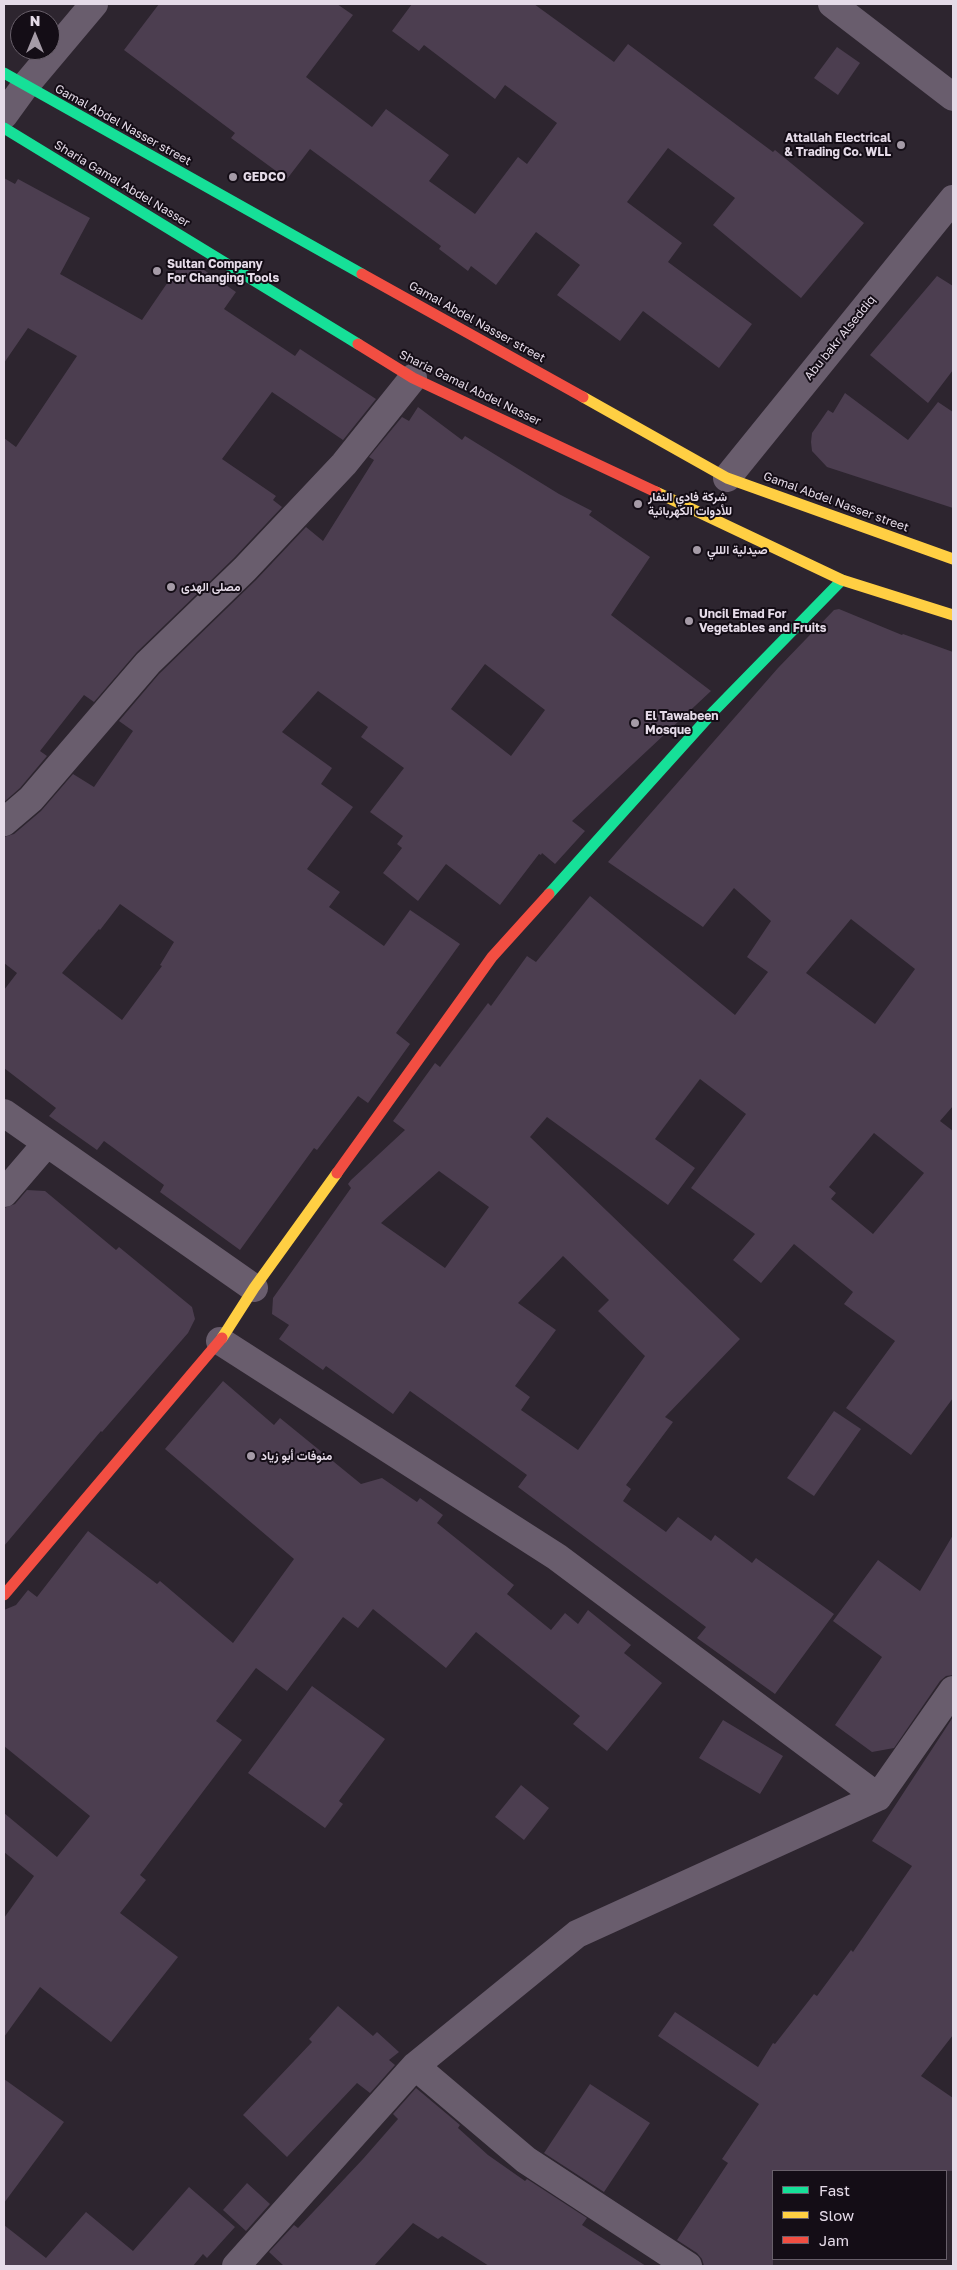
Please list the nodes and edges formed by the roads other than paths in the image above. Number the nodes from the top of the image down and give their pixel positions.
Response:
1 (94, 4) edge
2 (832, 4) edge
3 (15, 80) edge
4 (953, 98) edge
5 (4, 115) edge
6 (4, 128) edge
7 (953, 199) edge
8 (413, 378) junction
9 (728, 478) junction
10 (953, 559) edge
11 (842, 580) junction
12 (953, 615) edge
13 (4, 822) edge
14 (4, 1113) edge
15 (47, 1143) junction
16 (4, 1193) edge
17 (254, 1288) junction
18 (220, 1341) junction
19 (4, 1595) edge
20 (953, 1690) edge
21 (878, 1797) junction
22 (415, 2066) junction
23 (236, 2266) edge
24 (688, 2266) edge

1 - 3 street
2 - 4 street
3 - 5 street
3 - 9 main road, Gamal Abdel Nasser street
6 - 8 main road, Sharia Gamal Abdel Nasser
7 - 9 street, Abu bakr Alseddiq
8 - 11 main road, Sharia Gamal Abdel Nasser
8 - 13 street
9 - 10 main road, Gamal Abdel Nasser street
11 - 12 main road, Sharia Gamal Abdel Nasser
11 - 17 main road
14 - 15 street
15 - 16 street
15 - 17 street
17 - 18 main road
18 - 19 main road
18 - 21 street
20 - 21 street
21 - 22 street
22 - 23 street
22 - 24 street

